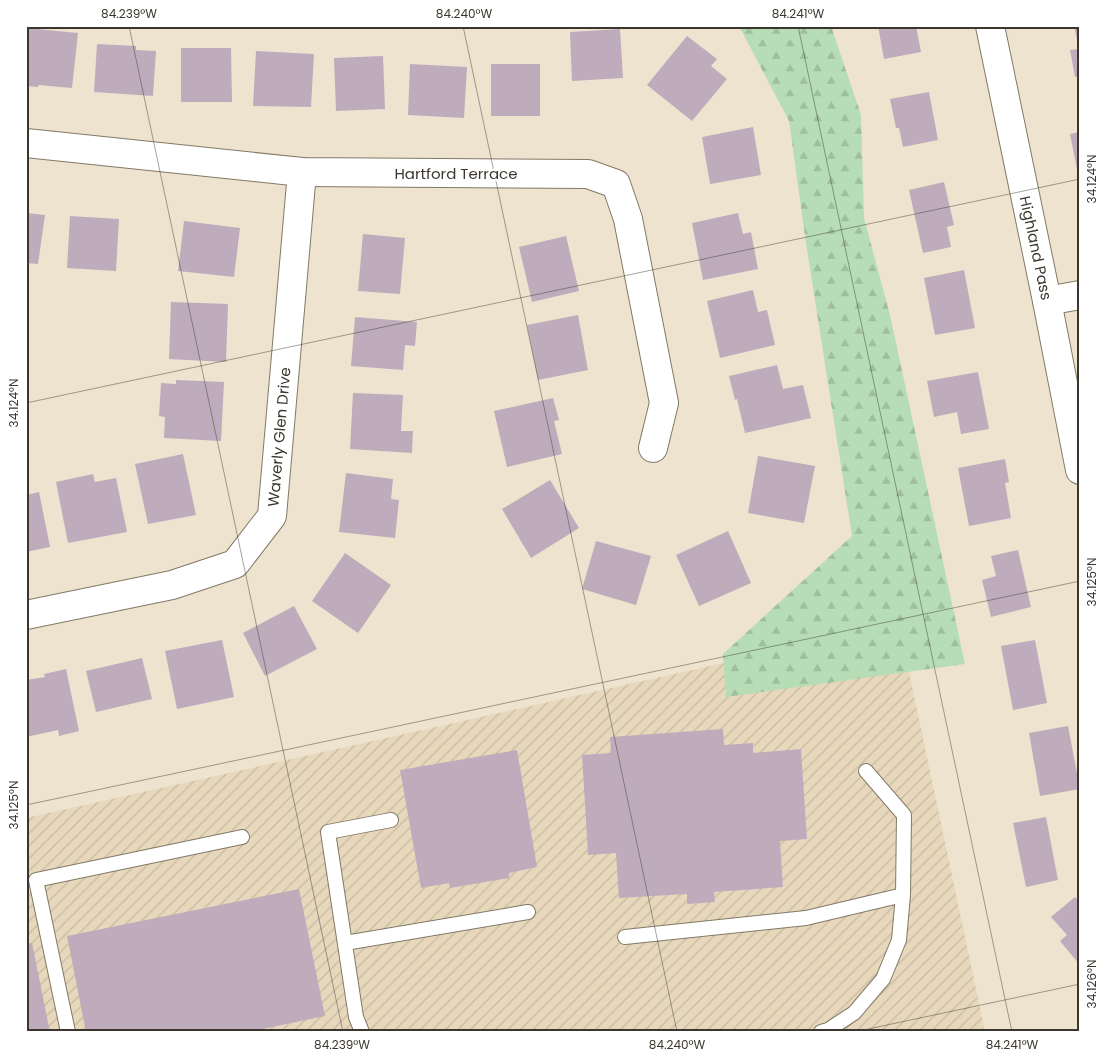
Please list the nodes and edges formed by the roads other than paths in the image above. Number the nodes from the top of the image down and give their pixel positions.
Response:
1 (990, 26) edge
2 (26, 143) edge
3 (302, 172) junction
4 (1080, 295) edge
5 (1047, 301) junction
6 (654, 448) dead end
7 (1080, 470) edge
8 (26, 615) edge
9 (866, 771) dead end
10 (391, 820) dead end
11 (242, 837) dead end
12 (31, 881) edge
13 (904, 895) junction
14 (528, 912) dead end
15 (625, 937) dead end
16 (345, 943) junction
17 (68, 1032) edge
18 (362, 1032) edge
19 (821, 1032) edge

1 - 5 street, Highland Pass
2 - 3 street, Hartford Terrace
3 - 6 street, Hartford Terrace
3 - 8 street, Waverly Glen Drive
4 - 5 street
5 - 7 street, Highland Pass
9 - 13 lane
10 - 16 lane
11 - 12 lane
12 - 17 lane
13 - 15 lane
13 - 19 lane
14 - 16 lane
16 - 18 lane

